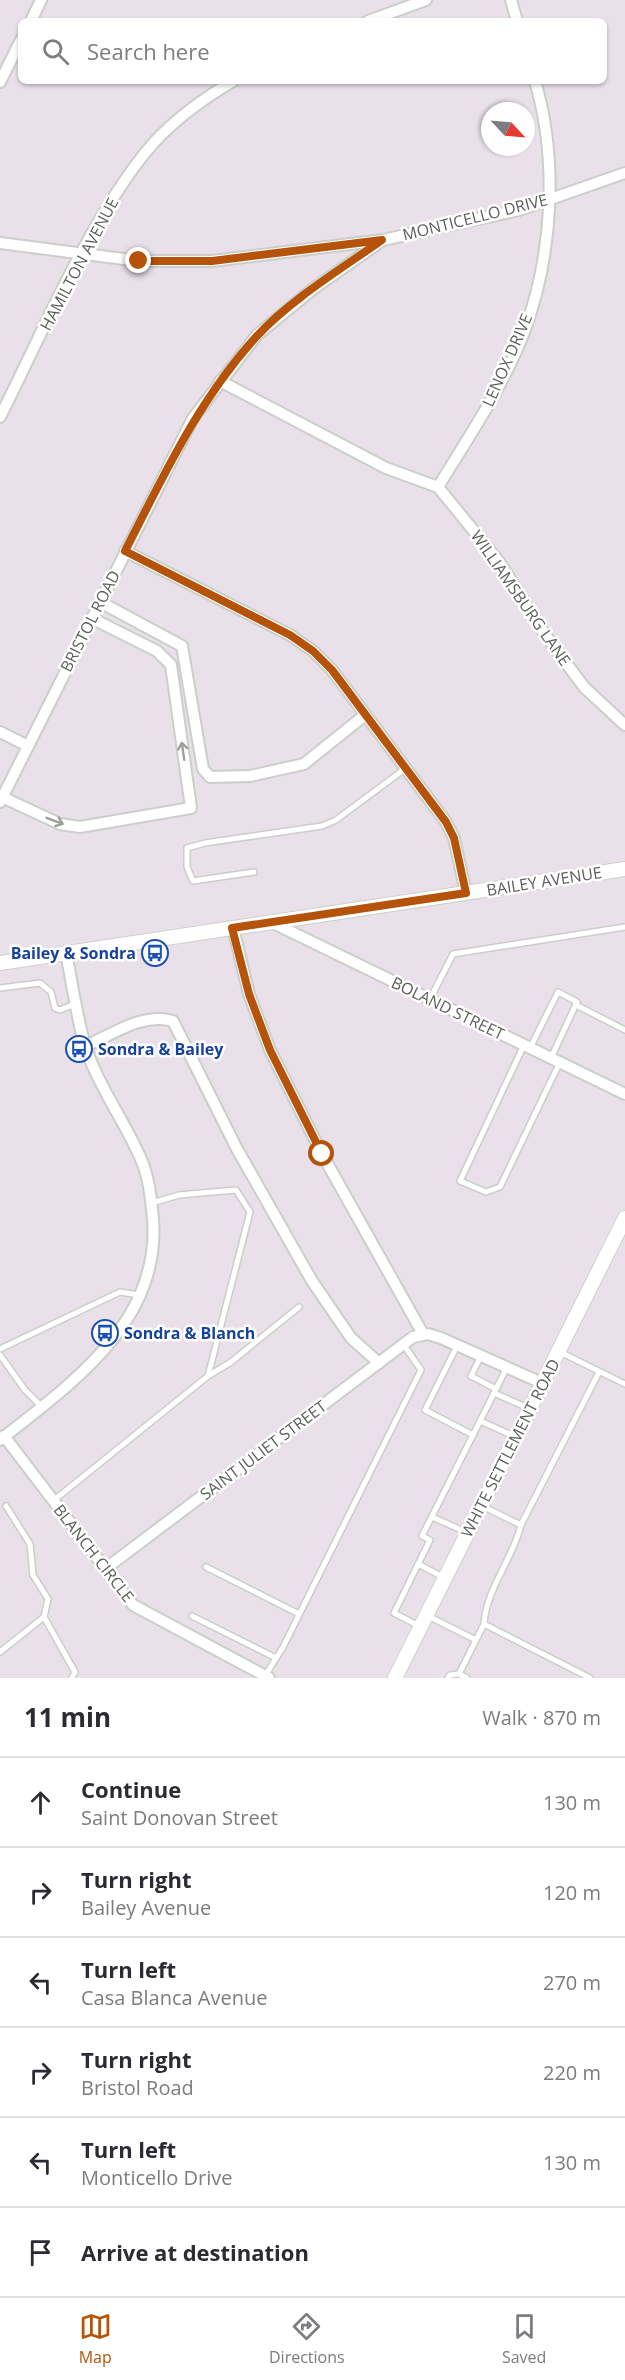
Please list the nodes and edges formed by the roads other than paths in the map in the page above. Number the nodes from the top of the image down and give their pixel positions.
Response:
1 (41, 0) edge
2 (426, 0) edge
3 (511, 0) edge
4 (32, 18) edge
5 (376, 18) edge
6 (516, 18) edge
7 (18, 46) edge
8 (0, 82) edge
9 (228, 84) edge
10 (536, 84) edge
11 (625, 173) edge
12 (549, 200) junction
13 (382, 240) junction
14 (0, 243) edge
15 (82, 254) junction
16 (220, 381) junction
17 (0, 417) edge
18 (438, 487) junction
19 (125, 551) junction
20 (100, 602) junction
21 (92, 618) junction
22 (365, 715) junction
23 (625, 725) edge
24 (0, 732) edge
25 (28, 746) junction
26 (406, 768) junction
27 (1, 799) edge
28 (625, 869) edge
29 (254, 872) dead end
30 (466, 893) junction
31 (271, 922) junction
32 (625, 927) edge
33 (232, 928) junction
34 (66, 953) junction
35 (0, 963) edge
36 (0, 988) edge
37 (430, 999) junction
38 (77, 1004) junction
39 (576, 1005) junction
40 (625, 1030) edge
41 (86, 1046) junction
42 (527, 1046) junction
43 (555, 1060) junction
44 (625, 1094) edge
45 (152, 1203) junction
46 (625, 1218) edge
47 (141, 1295) junction
48 (299, 1307) dead end
49 (423, 1334) junction
50 (403, 1344) junction
51 (457, 1345) junction
52 (0, 1349) edge
53 (558, 1351) junction
54 (0, 1355) edge
55 (481, 1356) junction
56 (379, 1363) junction
57 (507, 1367) junction
58 (599, 1371) junction
59 (208, 1376) junction
60 (542, 1383) junction
61 (625, 1384) edge
62 (495, 1391) junction
63 (41, 1406) junction
64 (530, 1408) junction
65 (480, 1421) junction
66 (473, 1435) junction
67 (515, 1437) junction
68 (2, 1438) edge
69 (53, 1501) junction
70 (481, 1505) junction
71 (6, 1506) dead end
72 (432, 1517) junction
73 (521, 1524) junction
74 (467, 1533) junction
75 (418, 1564) junction
76 (206, 1567) dead end
77 (105, 1569) junction
78 (445, 1577) junction
79 (299, 1614) junction
80 (192, 1616) dead end
81 (44, 1617) junction
82 (423, 1621) junction
83 (484, 1624) junction
84 (476, 1640) junction
85 (0, 1652) edge
86 (276, 1658) junction
87 (459, 1674) junction
88 (267, 1677) edge
89 (72, 1678) edge
90 (394, 1678) edge
91 (448, 1678) edge
92 (467, 1678) edge
93 (590, 1678) edge

1 - 4 street
2 - 5 street
3 - 6 street
7 - 8 street
9 - 15 street, HAMILTON AVENUE
10 - 12 street, LENOX DRIVE
11 - 12 street, MONTICELLO DRIVE
12 - 13 street, MONTICELLO DRIVE
12 - 18 street, LENOX DRIVE
13 - 15 street, MONTICELLO DRIVE
13 - 16 street, BRISTOL ROAD
14 - 15 street, MONTICELLO DRIVE
15 - 17 street, HAMILTON AVENUE
16 - 18 street
16 - 19 street, BRISTOL ROAD
18 - 23 street, WILLIAMSBURG LANE
19 - 20 street, BRISTOL ROAD
19 - 22 street
20 - 21 street, BRISTOL ROAD
20 - 22 street
21 - 25 street, BRISTOL ROAD
27 -> 21 street
22 - 26 street
24 - 25 street
25 - 27 street, BRISTOL ROAD
26 - 29 lane
26 - 30 street
28 - 30 street, BAILEY AVENUE
30 - 31 street, BAILEY AVENUE
31 - 33 street, BAILEY AVENUE
31 - 37 street, BOLAND STREET
32 - 37 lane
33 - 34 street, BAILEY AVENUE
33 - 49 street
34 - 35 street, BAILEY AVENUE
34 - 38 street
36 - 38 lane
37 - 42 street, BOLAND STREET
38 - 41 street
39 - 40 lane
39 - 42 lane
39 - 43 lane
41 - 45 street
41 - 56 street
42 - 43 street, BOLAND STREET
42 - 43 lane
43 - 44 street, BOLAND STREET
45 - 47 street
45 - 59 lane
46 - 53 street, WHITE SETTLEMENT ROAD
47 - 52 lane
47 - 63 street
48 - 59 lane
49 - 50 street, SAINT JULIET STREET
49 - 51 street
50 - 56 street, SAINT JULIET STREET
50 - 79 lane
51 - 55 street
51 - 66 lane
53 - 58 lane
53 - 60 street, WHITE SETTLEMENT ROAD
54 - 63 lane
55 - 57 street
55 - 62 lane
56 - 77 street, SAINT JULIET STREET
57 - 60 street
57 - 62 lane
58 - 61 lane
58 - 73 lane
59 - 69 lane
60 - 64 street, WHITE SETTLEMENT ROAD
62 - 64 lane
62 - 65 lane
63 - 68 street
64 - 67 street, WHITE SETTLEMENT ROAD
65 - 66 lane
65 - 67 lane
66 - 72 lane
67 - 70 street, WHITE SETTLEMENT ROAD
68 - 69 street, BLANCH CIRCLE
69 - 77 street, BLANCH CIRCLE
70 - 73 lane
70 - 74 street, WHITE SETTLEMENT ROAD
71 - 81 lane
72 - 74 lane
72 - 75 lane
73 - 83 lane
74 - 78 street, WHITE SETTLEMENT ROAD
75 - 78 lane
75 - 82 lane
76 - 79 lane
77 - 88 street, BLANCH CIRCLE
78 - 82 street, WHITE SETTLEMENT ROAD
79 - 86 lane
80 - 86 lane
81 - 85 lane
81 - 89 lane
82 - 84 lane
82 - 90 street, WHITE SETTLEMENT ROAD
83 - 84 lane
83 - 93 lane
84 - 87 lane
86 - 88 lane
87 - 91 lane
87 - 92 lane

